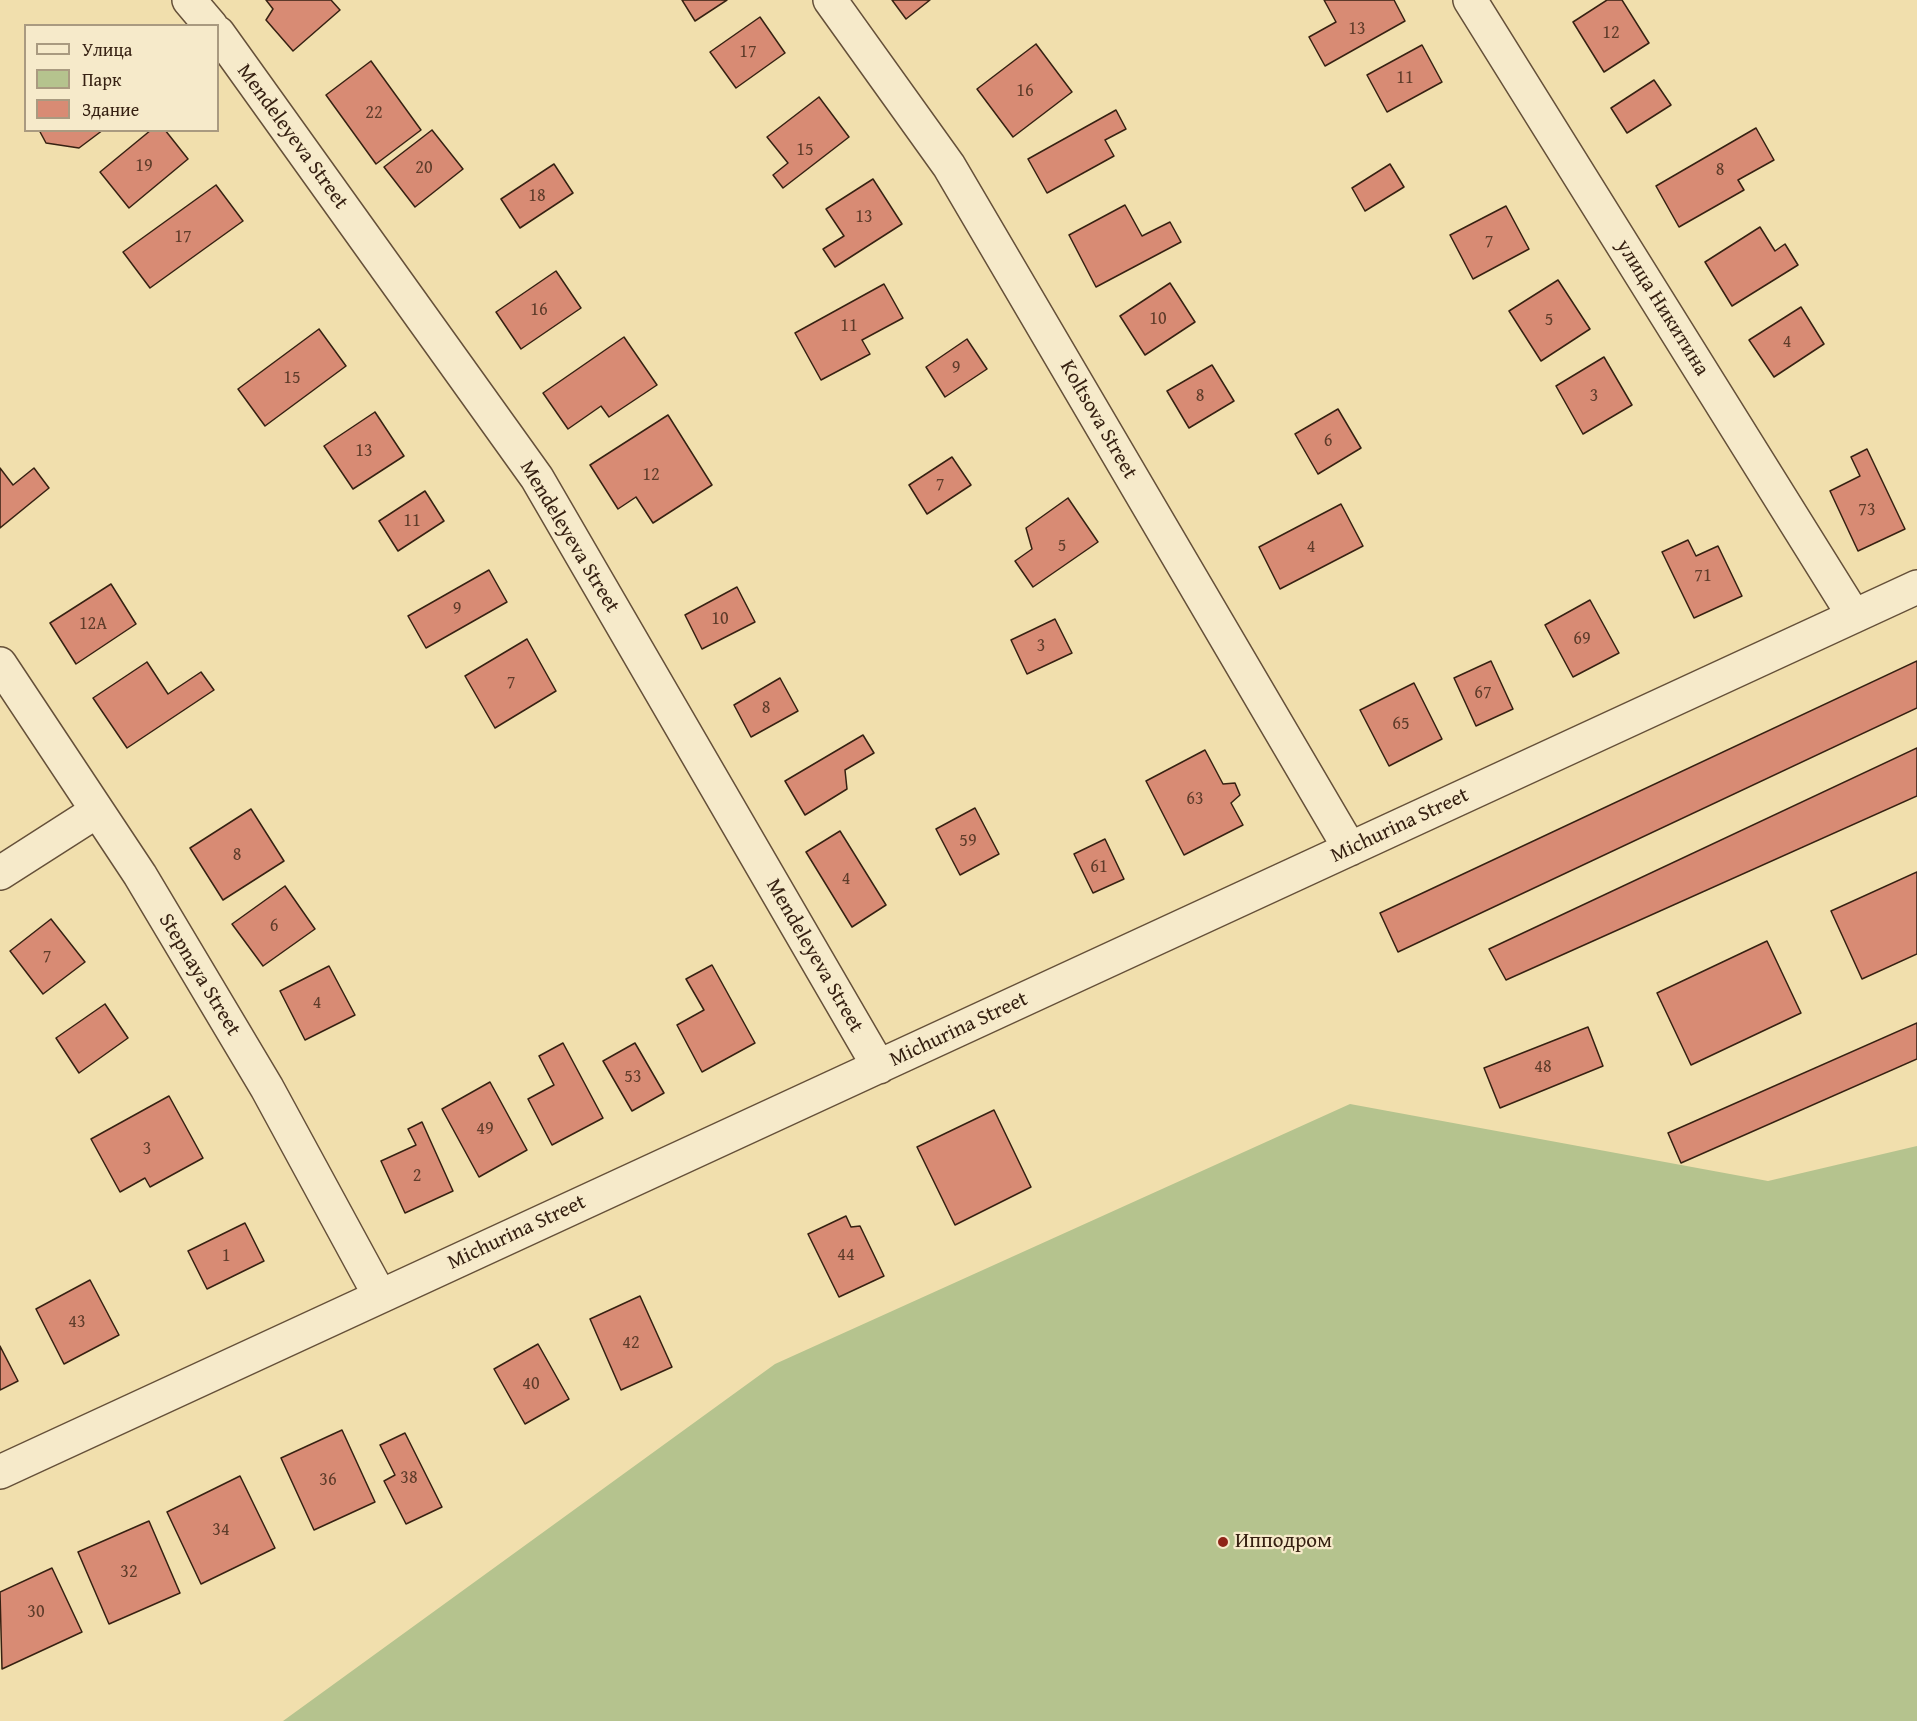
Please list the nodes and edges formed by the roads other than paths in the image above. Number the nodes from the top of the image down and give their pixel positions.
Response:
1 (189, 0) edge
2 (830, 0) edge
3 (1470, 0) edge
4 (209, 24) edge
5 (219, 34) edge
6 (1917, 587) edge
7 (1854, 616) junction
8 (0, 664) edge
9 (97, 811) junction
10 (1350, 849) junction
11 (0, 873) edge
12 (879, 1067) junction
13 (380, 1296) junction
14 (0, 1472) edge

1 - 4 street
2 - 10 street, Koltsova Street
3 - 7 street, улица Никитина
5 - 12 street, Mendeleyeva Street
6 - 7 street, Michurina Street
7 - 10 street, Michurina Street
8 - 9 street, Stepnaya Street
9 - 11 street
9 - 13 street, Stepnaya Street
10 - 12 street, Michurina Street
12 - 13 street, Michurina Street
13 - 14 street, Michurina Street

